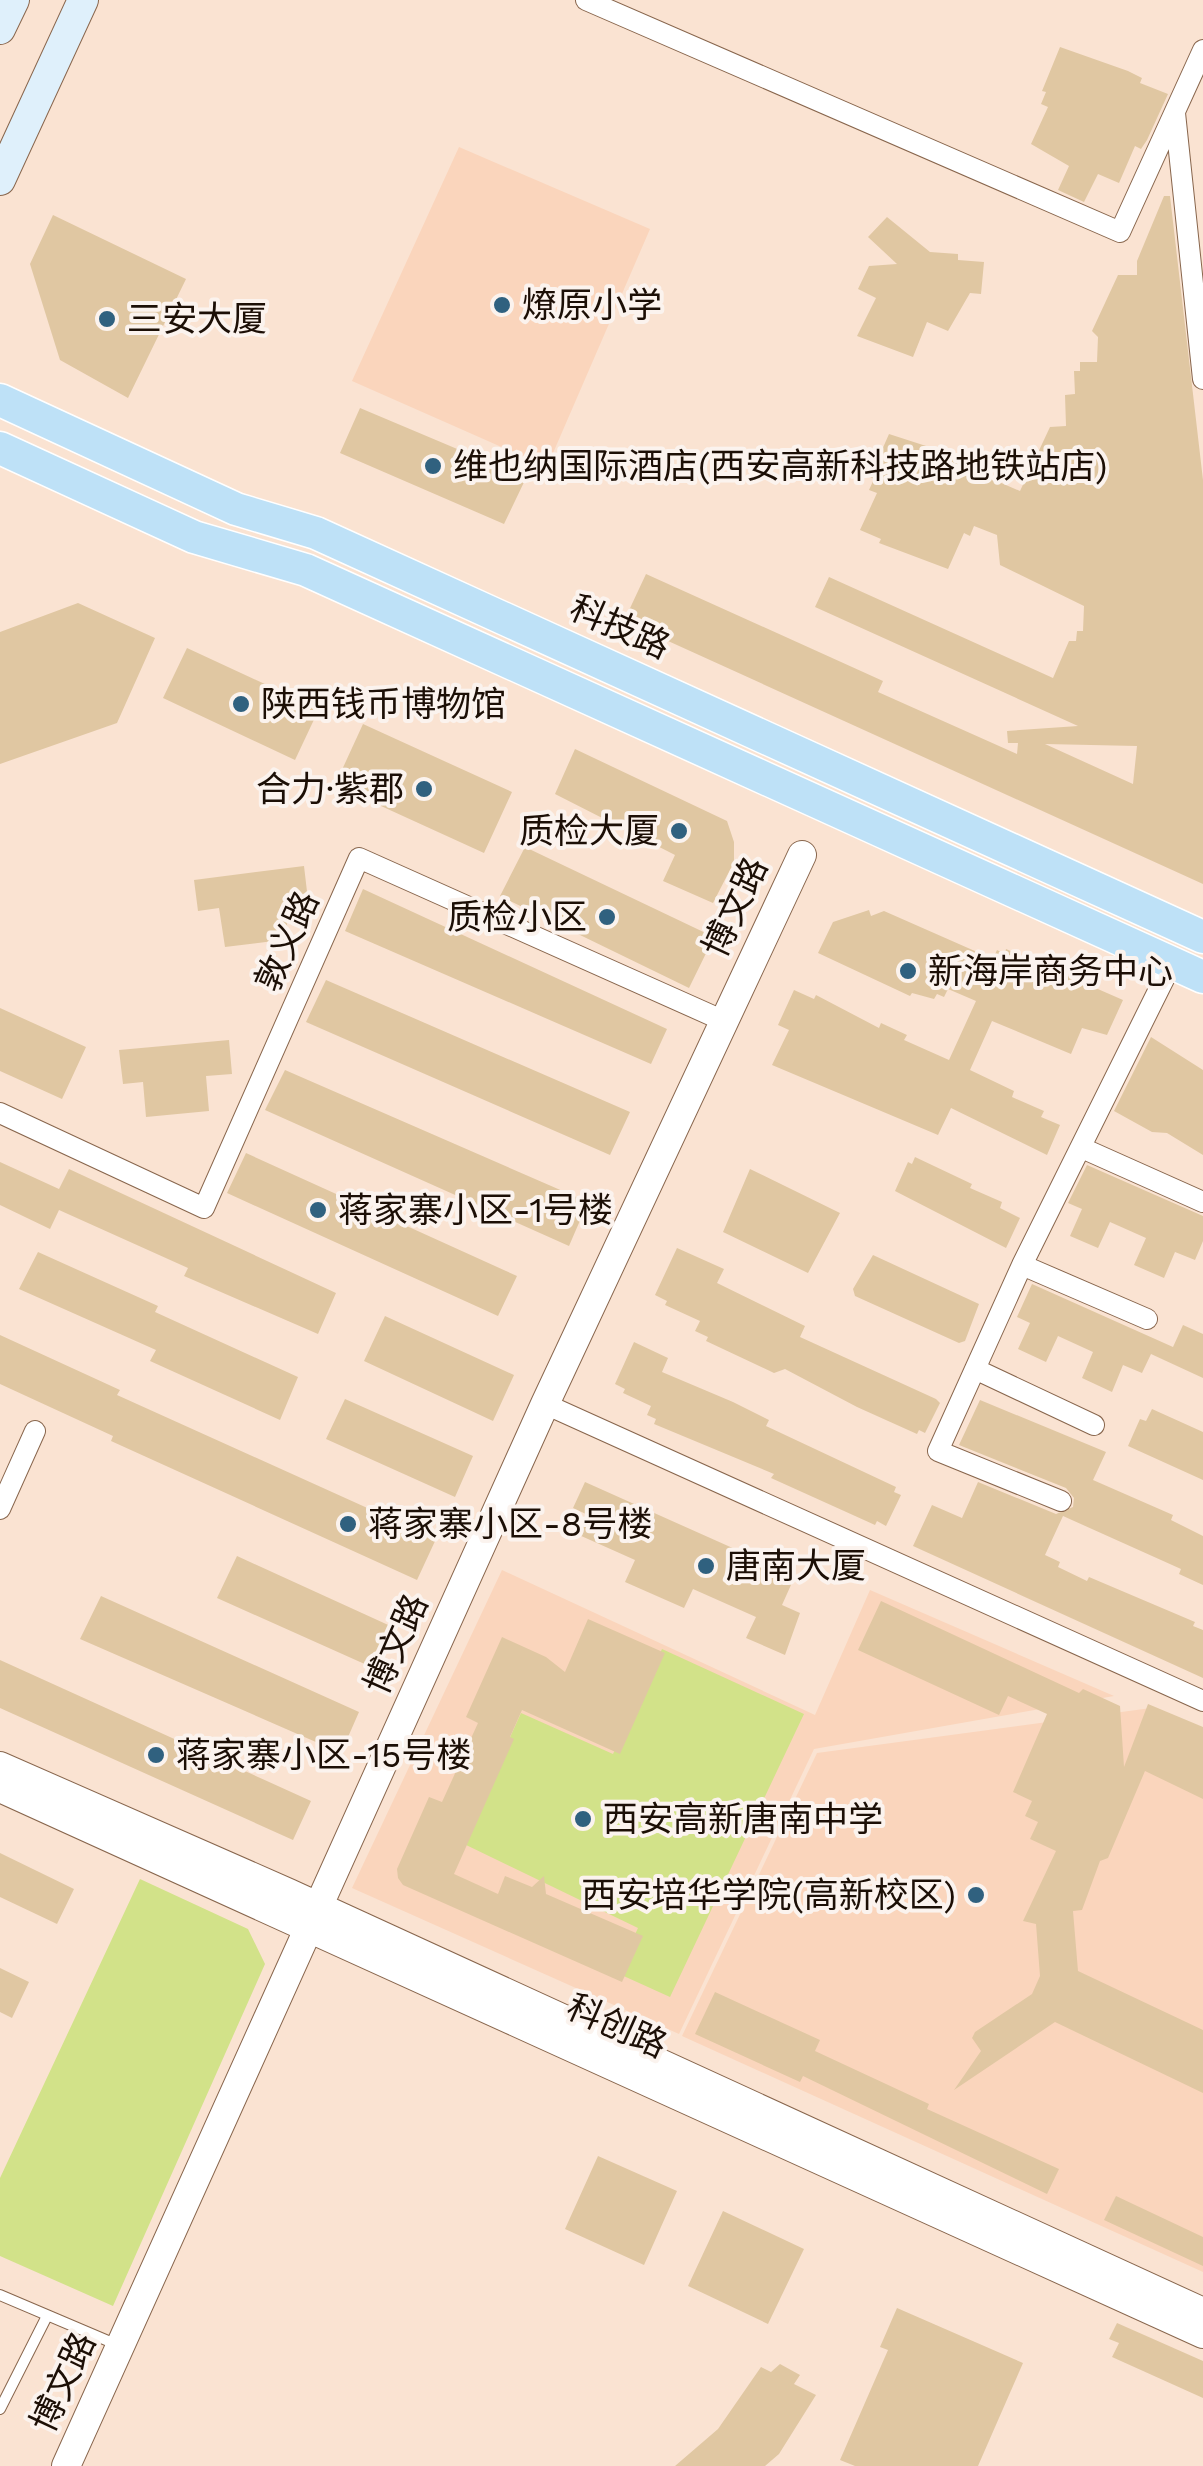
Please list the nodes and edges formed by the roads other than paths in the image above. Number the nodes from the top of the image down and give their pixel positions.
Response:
1 (14, 0) edge
2 (83, 0) edge
3 (586, 0) edge
4 (0, 29) edge
5 (1203, 50) edge
6 (1174, 111) junction
7 (0, 180) edge
8 (1203, 379) edge
9 (0, 400) edge
10 (0, 448) edge
11 (802, 855) dead end
12 (1203, 937) edge
13 (1172, 963) junction
14 (1203, 978) edge
15 (724, 1020) junction
16 (0, 1113) edge
17 (1082, 1148) junction
18 (1203, 1202) edge
19 (1022, 1265) junction
20 (1147, 1319) dead end
21 (976, 1369) junction
22 (545, 1404) junction
23 (1094, 1425) dead end
24 (36, 1431) dead end
25 (1061, 1501) dead end
26 (0, 1509) edge
27 (1203, 1702) edge
28 (0, 1766) edge
29 (0, 1788) edge
30 (314, 1918) junction
31 (0, 2295) edge
32 (1203, 2312) edge
33 (47, 2316) junction
34 (1203, 2334) edge
35 (121, 2346) junction
36 (0, 2409) edge
37 (66, 2466) edge

1 - 4 main road
2 - 7 main road
3 - 6 street
5 - 6 street
6 - 8 street
9 - 12 main road, 科技路
10 - 13 main road
11 - 15 street, 博文路
13 - 14 main road
13 - 17 street
15 - 16 street, 敦义路
15 - 22 street, 博文路
17 - 18 street
17 - 19 street
19 - 20 street
19 - 21 street
21 - 23 street
21 - 25 street
22 - 27 street
22 - 30 street, 博文路
24 - 26 street
28 - 30 street, 科创路
29 - 30 street, 科创路
30 - 32 street, 科创路
30 - 34 street, 科创路
30 - 35 street, 博文路
31 - 33 lane
33 - 35 lane
33 - 36 lane
35 - 37 street, 博文路

